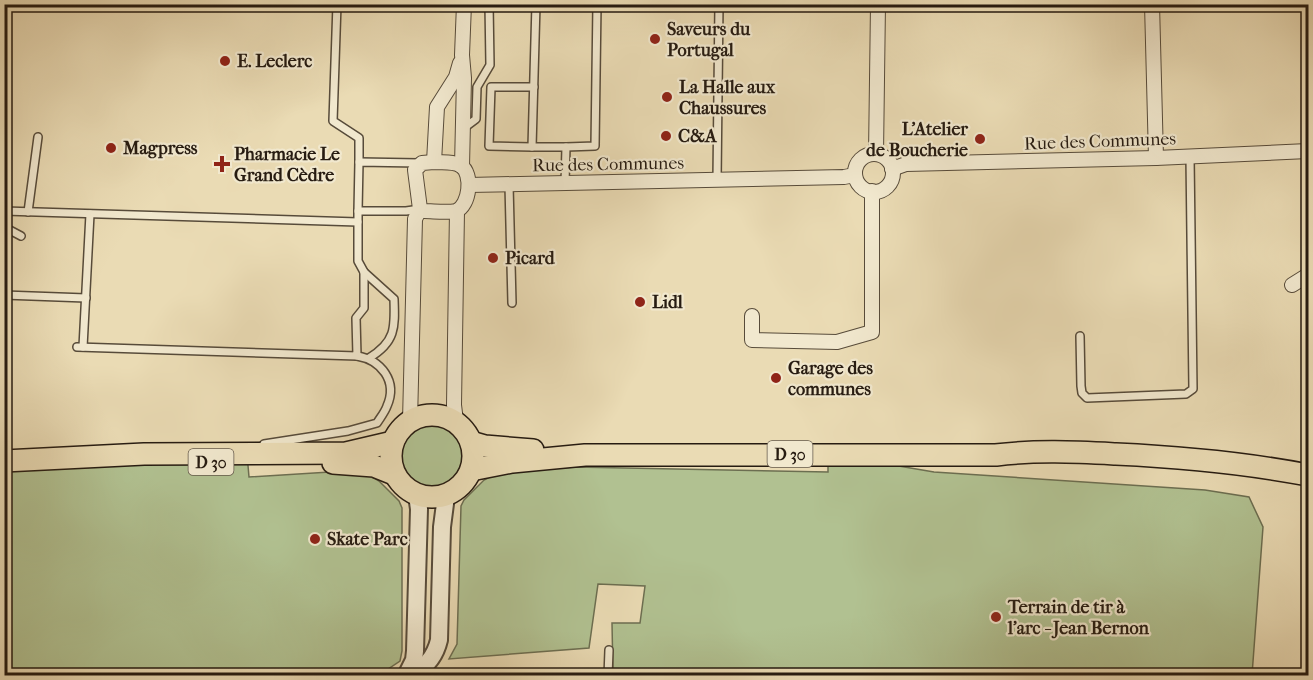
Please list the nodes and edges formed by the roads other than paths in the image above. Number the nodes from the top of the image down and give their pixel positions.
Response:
1 (337, 4) edge
2 (464, 4) edge
3 (489, 4) edge
4 (536, 4) edge
5 (597, 4) edge
6 (719, 4) edge
7 (878, 4) edge
8 (1152, 4) edge
9 (462, 55) junction
10 (534, 87) junction
11 (464, 128) junction
12 (38, 137) dead end
13 (532, 147) junction
14 (566, 147) junction
15 (1308, 151) edge
16 (876, 154) junction
17 (1190, 157) junction
18 (1156, 158) junction
19 (359, 162) junction
20 (428, 163) junction
21 (462, 166) junction
22 (892, 168) junction
23 (855, 175) junction
24 (717, 180) junction
25 (565, 183) junction
26 (508, 184) junction
27 (469, 185) junction
28 (872, 191) junction
29 (420, 209) junction
30 (4, 211) edge
31 (457, 211) junction
32 (28, 212) junction
33 (358, 212) junction
34 (90, 214) junction
35 (358, 222) junction
36 (4, 227) edge
37 (21, 236) dead end
38 (364, 272) junction
39 (1308, 275) edge
40 (1292, 285) dead end
41 (4, 295) edge
42 (86, 298) junction
43 (512, 303) dead end
44 (752, 316) dead end
45 (1080, 336) dead end
46 (357, 356) junction
47 (369, 358) junction
48 (410, 421) junction
49 (456, 421) junction
50 (393, 442) junction
51 (471, 442) junction
52 (158, 454) junction
53 (585, 455) junction
54 (996, 455) junction
55 (27, 460) junction
56 (4, 461) edge
57 (471, 470) junction
58 (394, 474) junction
59 (1308, 475) edge
60 (1308, 488) edge
61 (417, 495) junction
62 (446, 496) junction
63 (609, 650) dead end
64 (407, 675) edge
65 (608, 675) edge

1 - 19 lane
2 - 9 street
3 - 11 lane
4 - 10 lane
5 - 14 lane
6 - 24 lane
7 - 16 street
8 - 18 street
9 - 11 street
9 - 20 street
10 - 13 lane
10 - 13 lane
11 - 21 street
12 - 32 lane
13 - 14 lane
14 - 25 lane
15 - 17 street, Rue des Communes
16 - 22 street
16 - 23 street
17 - 18 street, Rue des Communes
17 - 45 lane
18 - 22 street, Rue des Communes
19 - 20 lane
19 - 33 lane
20 - 21 street
20 - 29 street
21 - 27 street
22 - 28 street
23 - 24 street, Rue des Communes
23 - 28 street
24 - 25 street, Rue des Communes
25 - 26 street, Rue des Communes
26 - 27 street, Rue des Communes
26 - 43 lane
27 - 31 street
28 - 44 street
29 - 31 street
29 - 33 lane
29 - 48 street
30 - 32 lane
31 - 49 street
32 - 34 lane
33 - 35 lane
34 - 35 lane
34 - 42 lane
35 - 38 lane
36 - 37 lane
38 - 46 lane
38 - 47 lane
39 - 40 street
41 - 42 lane
42 - 46 lane
46 - 47 lane
47 - 52 lane
48 - 49 main road
48 - 50 main road
49 - 51 main road
50 - 52 main road, D 30
50 - 58 main road
51 - 53 main road, D 30
51 - 57 main road
52 - 55 main road, D 30
53 - 54 main road, D 30
53 - 57 main road, D 30
54 - 59 main road, D 30
54 - 60 main road, D 30
55 - 56 main road, D 30
55 - 58 main road, D 30
57 - 62 main road
58 - 61 main road
61 - 62 main road
61 - 64 street
62 - 64 street
63 - 65 lane

